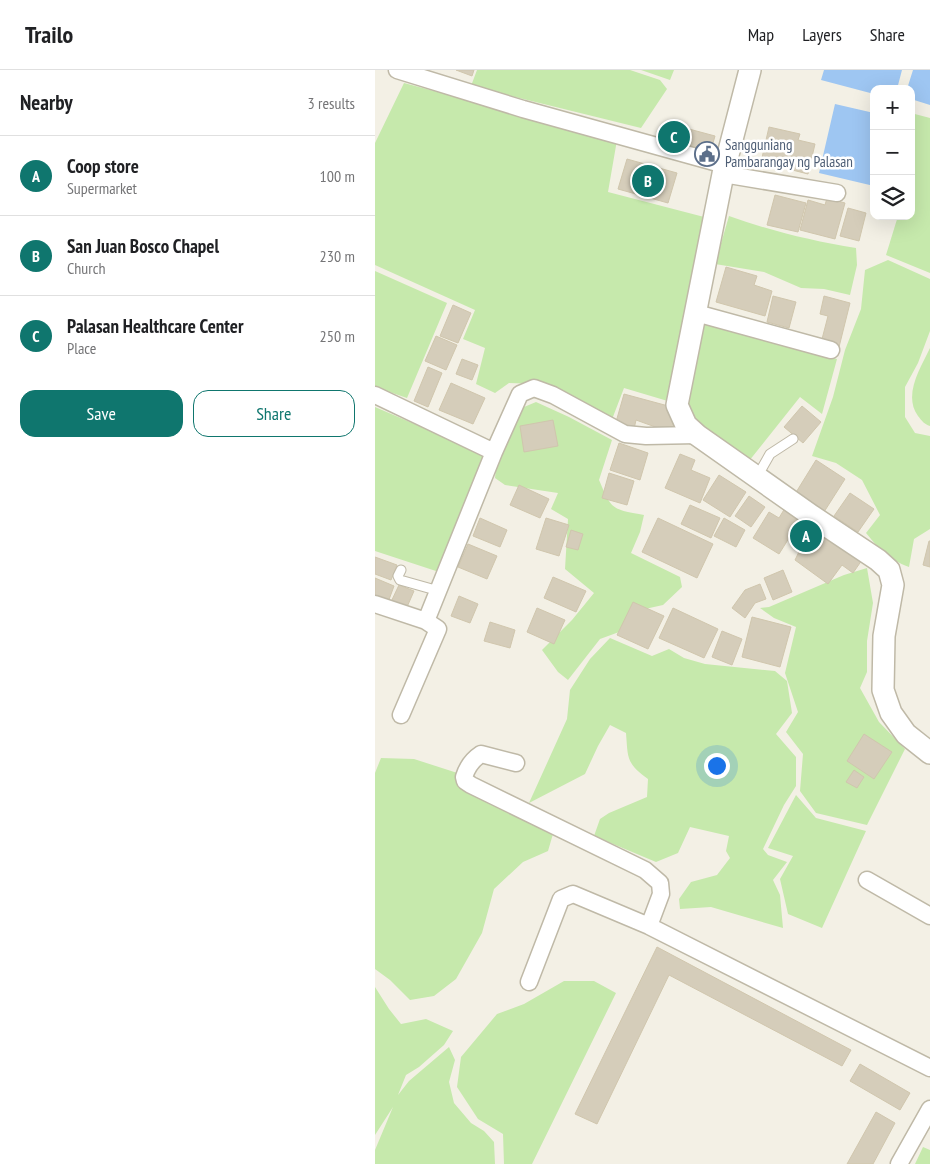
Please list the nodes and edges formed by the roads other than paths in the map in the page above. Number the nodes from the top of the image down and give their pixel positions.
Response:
1 (397, 70) edge
2 (750, 70) edge
3 (724, 169) junction
4 (837, 193) dead end
5 (696, 313) junction
6 (831, 350) dead end
7 (375, 395) edge
8 (697, 434) junction
9 (793, 439) dead end
10 (494, 452) junction
11 (757, 477) junction
12 (401, 570) dead end
13 (439, 591) junction
14 (375, 604) edge
15 (426, 621) junction
16 (401, 715) dead end
17 (930, 753) edge
18 (516, 763) dead end
19 (867, 880) dead end
20 (930, 916) edge
21 (649, 926) junction
22 (529, 982) dead end
23 (930, 1068) edge
24 (930, 1108) edge
25 (899, 1164) edge

1 - 3 street
2 - 3 street
3 - 4 street
3 - 5 street
5 - 6 street
5 - 8 street
7 - 10 street
8 - 10 street
8 - 11 street
9 - 11 lane
10 - 13 street
11 - 17 street
12 - 13 lane
13 - 15 street
14 - 15 street
15 - 16 street
18 - 21 street
19 - 20 street
21 - 22 street
21 - 23 street
24 - 25 street

